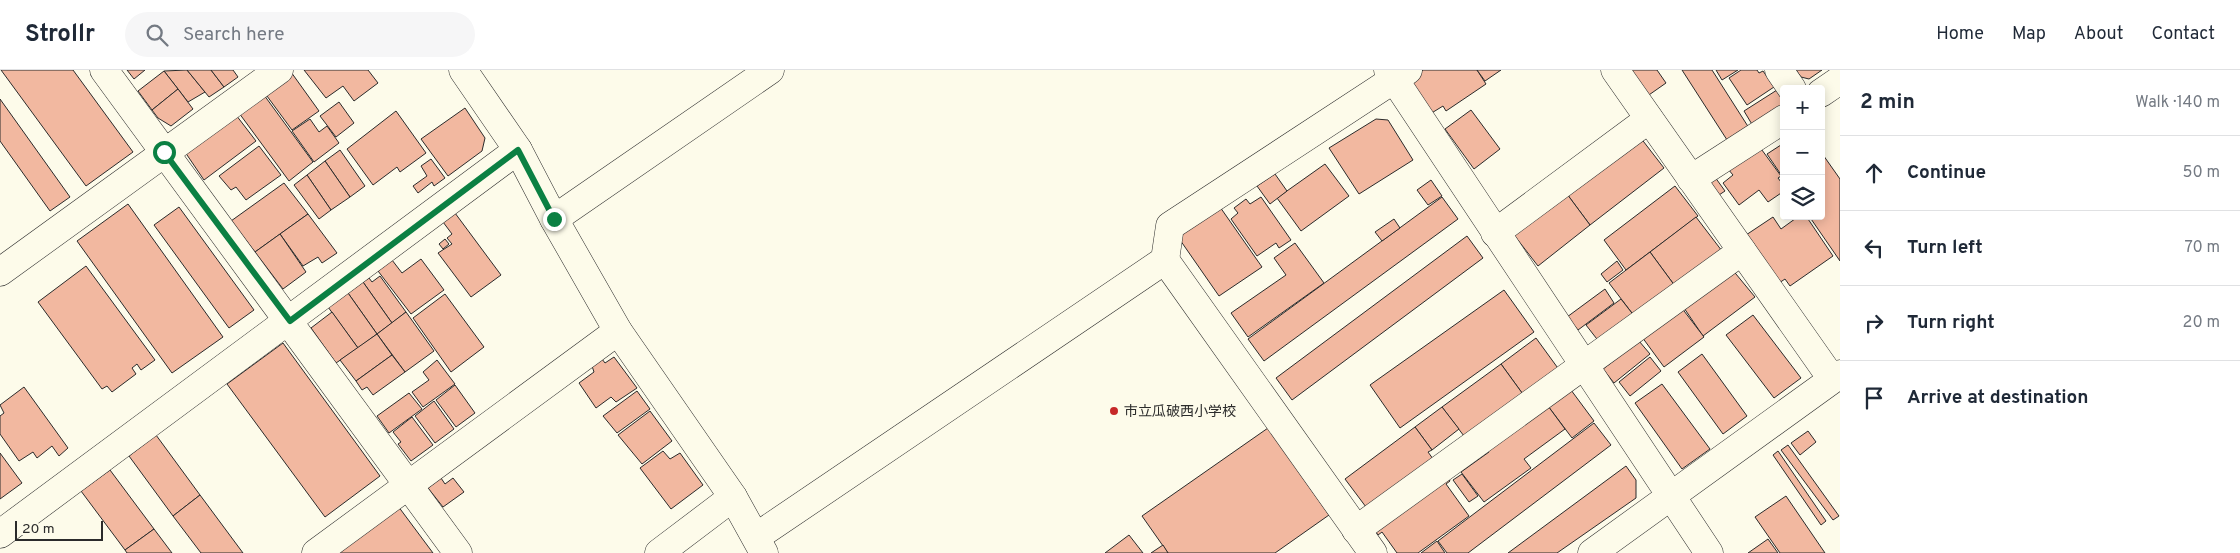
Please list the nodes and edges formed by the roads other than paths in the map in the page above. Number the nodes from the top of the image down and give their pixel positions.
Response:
1 (104, 70) edge
2 (279, 70) edge
3 (463, 70) edge
4 (770, 70) edge
5 (1615, 70) edge
6 (1779, 70) edge
7 (1396, 73) edge
8 (1840, 80) edge
9 (1789, 85) edge
10 (1825, 90) edge
11 (1649, 119) junction
12 (1780, 122) edge
13 (518, 150) junction
14 (164, 152) junction
15 (1691, 179) junction
16 (554, 219) junction
17 (1496, 233) junction
18 (1742, 251) junction
19 (1165, 260) junction
20 (0, 272) edge
21 (290, 321) junction
22 (618, 331) junction
23 (1584, 366) junction
24 (1836, 376) edge
25 (409, 485) junction
26 (733, 497) junction
27 (1670, 498) junction
28 (1356, 530) junction
29 (0, 534) edge
30 (760, 545) edge
31 (316, 553) edge
32 (458, 553) edge
33 (658, 553) edge
34 (1373, 553) edge
35 (1592, 553) edge
36 (1709, 553) edge

1 - 14 street
2 - 14 street
3 - 13 street
4 - 16 street
5 - 11 street
6 - 9 street
7 - 17 street
7 - 19 street
8 - 10 street
11 - 15 street
11 - 17 street
12 - 15 street
13 - 16 street
13 - 21 street
14 - 20 street
14 - 21 street
15 - 18 street
16 - 22 street
17 - 23 street
18 - 23 street
18 - 24 street
19 - 28 street
19 - 30 street
21 - 25 street
21 - 29 street
22 - 25 street
22 - 26 street
23 - 27 street
23 - 28 street
24 - 27 street
25 - 31 street
25 - 32 street
26 - 30 street
26 - 33 street
27 - 35 street
27 - 36 street
28 - 34 street

